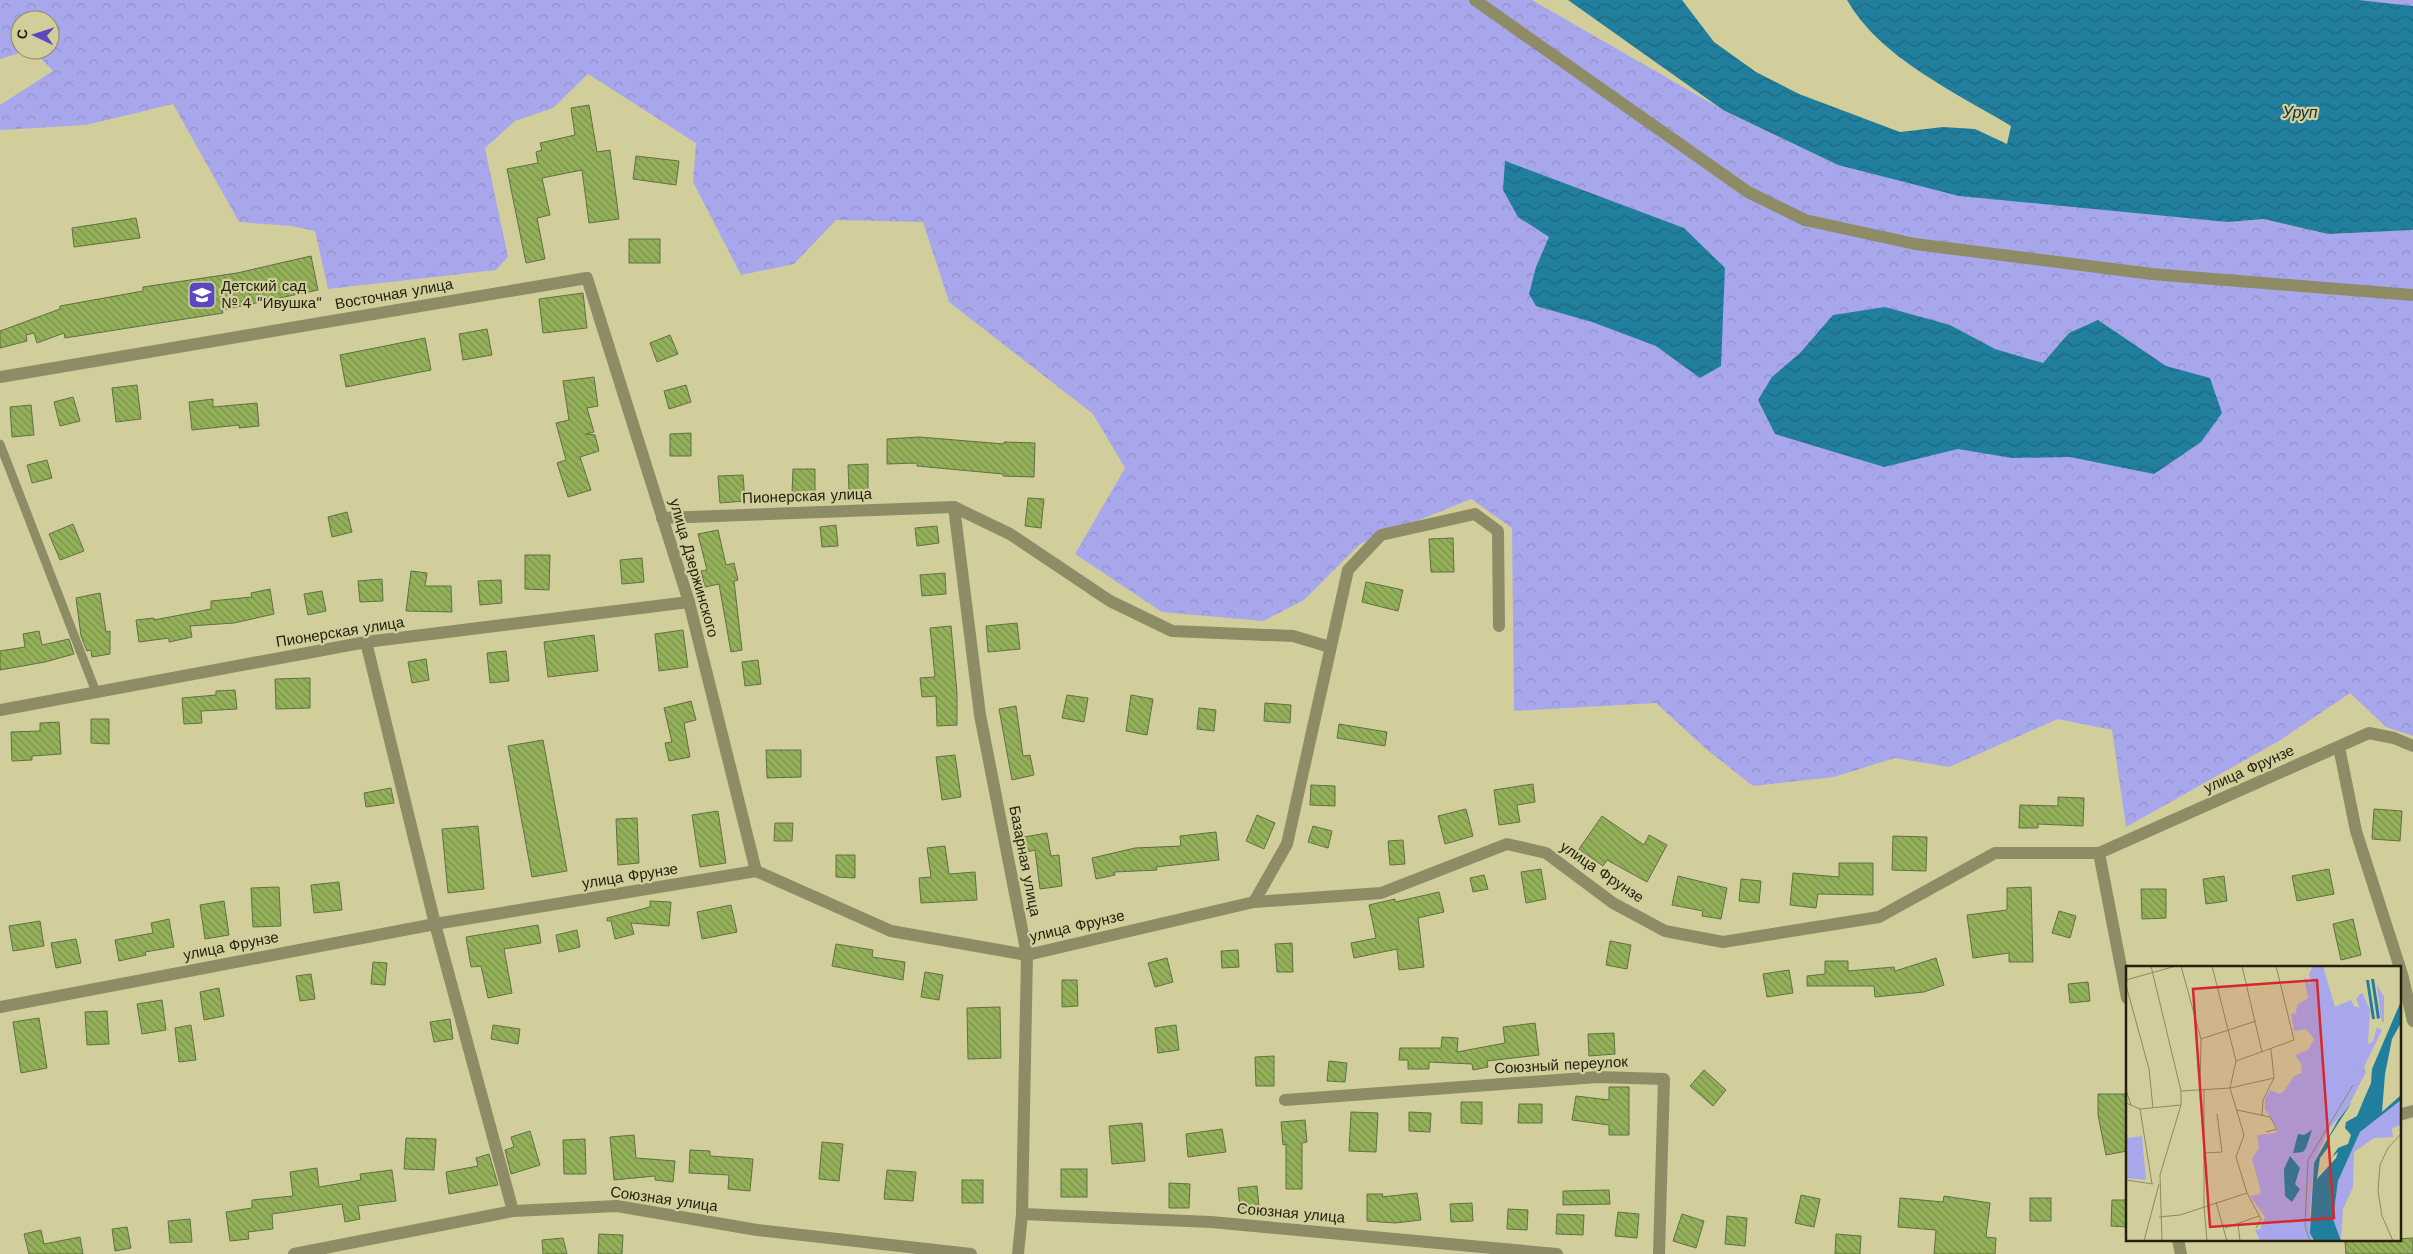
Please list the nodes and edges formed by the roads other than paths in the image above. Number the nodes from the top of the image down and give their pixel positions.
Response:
1 (1475, 0) edge
2 (587, 278) joint
3 (2413, 295) edge
4 (0, 377) edge
5 (0, 444) edge
6 (954, 506) junction
7 (662, 518) junction
8 (689, 602) junction
9 (1499, 626) dead end
10 (366, 642) junction
11 (1330, 647) junction
12 (96, 692) junction
13 (0, 710) edge
14 (2413, 746) edge
15 (2339, 747) junction
16 (2099, 854) junction
17 (756, 871) junction
18 (1254, 902) junction
19 (434, 924) junction
20 (1027, 954) junction
21 (2408, 973) edge
22 (2126, 993) edge
23 (0, 1007) edge
24 (2413, 1021) edge
25 (1285, 1100) dead end
26 (2413, 1111) edge
27 (2400, 1115) edge
28 (513, 1211) junction
29 (1022, 1214) junction
30 (294, 1254) edge
31 (971, 1254) edge
32 (1018, 1254) edge
33 (1557, 1254) edge
34 (1659, 1254) edge

1 - 3 street
2 - 4 street, Восточная улица
2 - 7 street, улица Дзержинского
5 - 12 lane
6 - 7 street, Пионерская улица
6 - 11 street
6 - 20 street, Базарная улица
7 - 8 street, улица Дзержинского
8 - 10 street, Пионерская улица
8 - 17 street, улица Дзержинского
9 - 11 street
10 - 12 street, Пионерская улица
10 - 19 street
11 - 18 street
12 - 13 street, Пионерская улица
14 - 15 street, улица Фрунзе
15 - 16 street, улица Фрунзе
15 - 21 street
16 - 18 street, улица Фрунзе
16 - 22 street
17 - 19 street, улица Фрунзе
17 - 20 street, улица Фрунзе
18 - 20 street, улица Фрунзе
19 - 23 street, улица Фрунзе
19 - 28 street
20 - 29 street, Базарная улица
21 - 24 street
25 - 34 street, Союзный переулок
26 - 27 street
28 - 30 street, Союзная улица
28 - 31 street, Союзная улица
29 - 32 street, Базарная улица
29 - 33 street, Союзная улица

